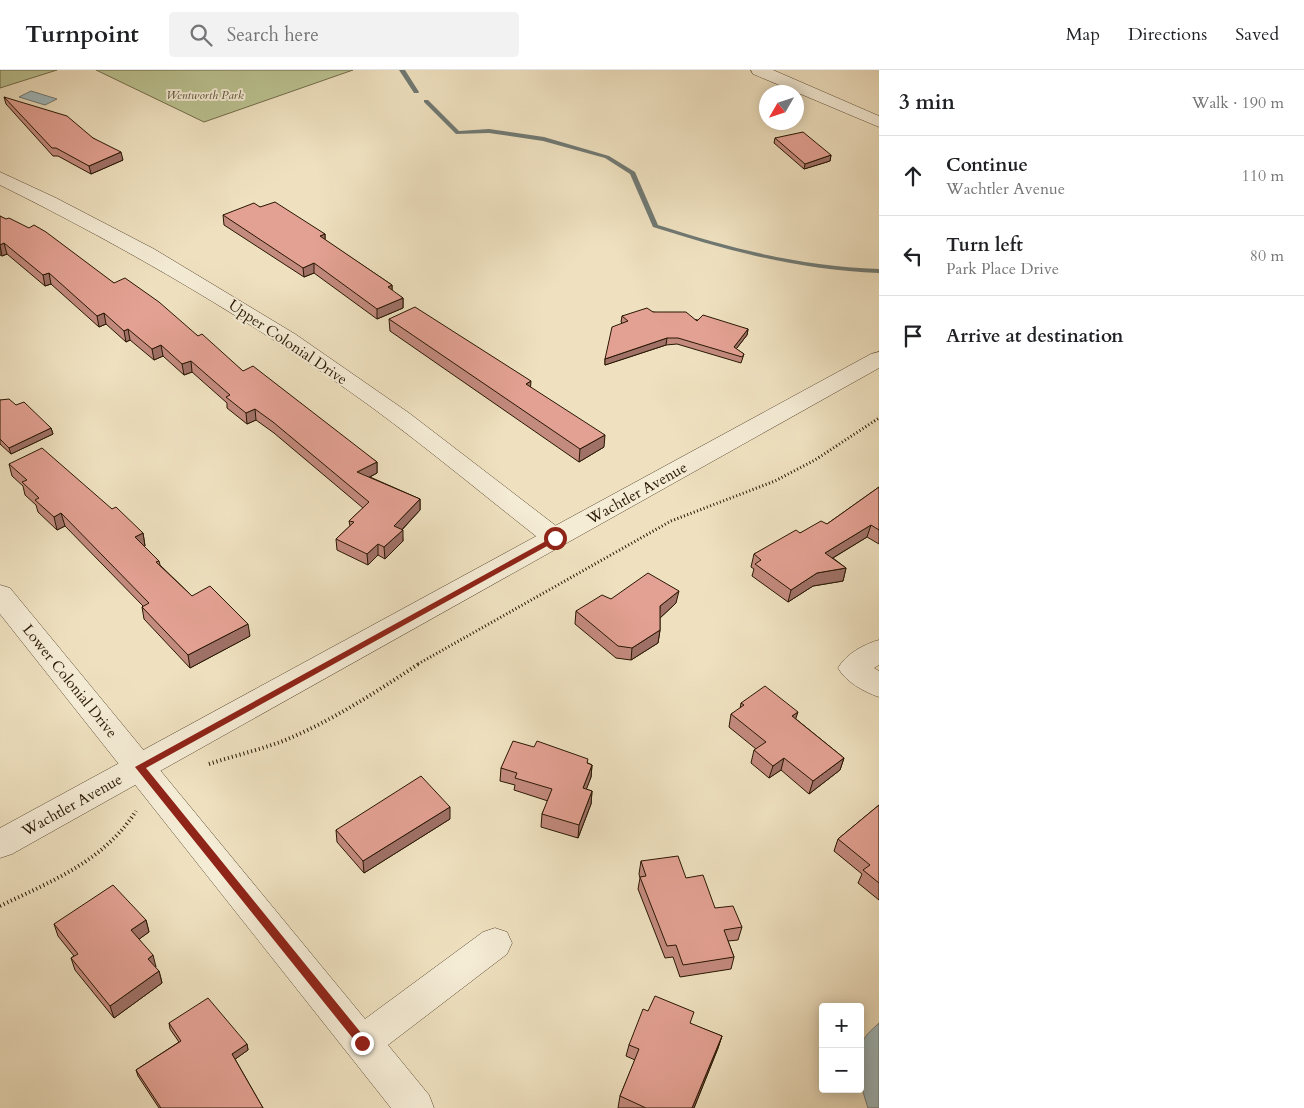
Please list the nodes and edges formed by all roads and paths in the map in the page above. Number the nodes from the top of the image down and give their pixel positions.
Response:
1 (759, 70) edge
2 (879, 122) edge
3 (0, 178) edge
4 (879, 360) edge
5 (879, 418) edge
6 (555, 538) junction
7 (0, 596) edge
8 (879, 650) edge
9 (879, 686) edge
10 (200, 767) dead end
11 (148, 778) junction
12 (0, 844) edge
13 (0, 906) edge
14 (495, 943) dead end
15 (362, 1043) junction
16 (415, 1108) edge

1 - 2 street
3 - 6 street, Upper Colonial Drive
4 - 6 street, Wachtler Avenue
5 - 10 path
6 - 11 street, Wachtler Avenue
7 - 11 street, Lower Colonial Drive
8 - 9 street
11 - 12 street, Wachtler Avenue
11 - 13 path
11 - 15 street, Lower Colonial Drive
14 - 15 street
15 - 16 street, Lower Colonial Drive

